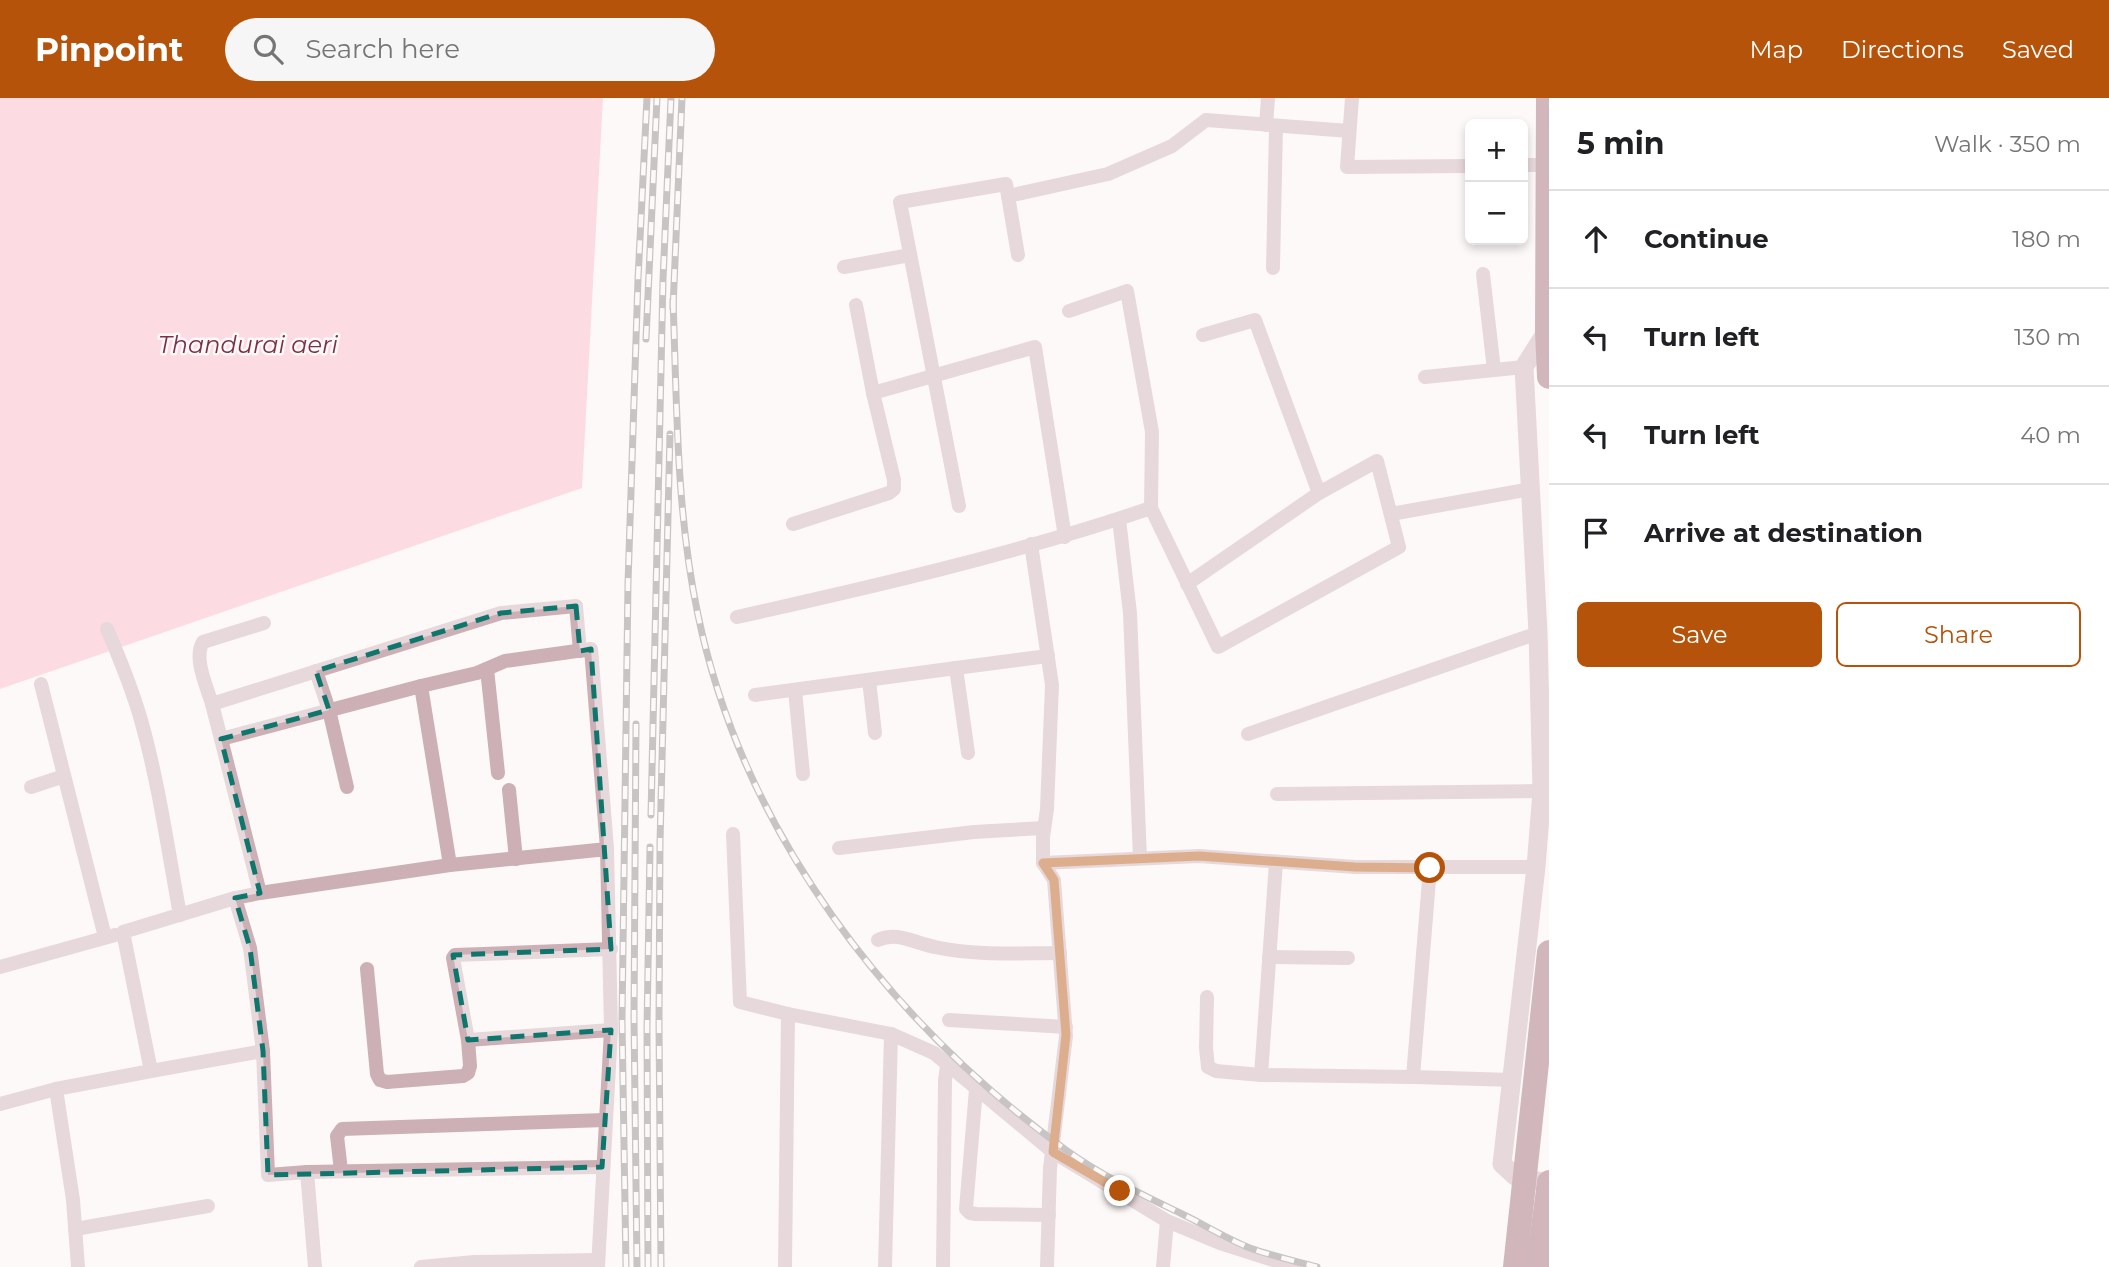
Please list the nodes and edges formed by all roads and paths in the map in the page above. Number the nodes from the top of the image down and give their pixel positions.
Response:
1 (1268, 98) edge
2 (1352, 98) edge
3 (1548, 98) edge
4 (1271, 125) junction
5 (1349, 131) junction
6 (1528, 165) edge
7 (1549, 165) edge
8 (1465, 166) edge
9 (1008, 196) junction
10 (911, 255) junction
11 (1018, 255) dead end
12 (844, 267) dead end
13 (1273, 268) dead end
14 (1483, 274) dead end
15 (856, 305) dead end
16 (1069, 311) dead end
17 (1547, 331) junction
18 (1203, 335) dead end
19 (1524, 367) junction
20 (1494, 370) junction
21 (934, 374) junction
22 (1425, 377) dead end
23 (1549, 377) edge
24 (873, 393) junction
25 (1531, 489) junction
26 (1319, 493) junction
27 (959, 506) dead end
28 (1151, 508) junction
29 (1391, 514) junction
30 (1119, 519) junction
31 (793, 524) dead end
32 (1065, 537) junction
33 (1031, 544) junction
34 (1187, 583) junction
35 (737, 617) dead end
36 (264, 623) dead end
37 (107, 629) dead end
38 (1538, 633) junction
39 (580, 651) junction
40 (1048, 656) junction
41 (487, 668) junction
42 (956, 668) junction
43 (317, 671) junction
44 (869, 680) junction
45 (41, 684) dead end
46 (421, 686) junction
47 (796, 690) junction
48 (755, 695) dead end
49 (212, 704) junction
50 (329, 710) junction
51 (875, 733) dead end
52 (1248, 734) dead end
53 (221, 739) junction
54 (968, 753) dead end
55 (498, 773) dead end
56 (803, 774) dead end
57 (64, 776) junction
58 (31, 787) dead end
59 (347, 787) dead end
60 (509, 790) dead end
61 (1542, 791) junction
62 (1278, 794) dead end
63 (1044, 828) junction
64 (733, 834) dead end
65 (839, 848) dead end
66 (607, 849) junction
67 (1140, 858) junction
68 (516, 859) junction
69 (1276, 862) junction
70 (1043, 863) junction
71 (450, 866) junction
72 (1536, 867) junction
73 (1430, 868) junction
74 (260, 892) junction
75 (235, 898) junction
76 (180, 915) junction
77 (123, 932) junction
78 (105, 937) junction
79 (878, 940) dead end
80 (0, 950) edge
81 (611, 950) junction
82 (1549, 952) edge
83 (1060, 953) junction
84 (1269, 957) junction
85 (1348, 958) dead end
86 (2, 966) edge
87 (367, 969) dead end
88 (1207, 997) dead end
89 (788, 1014) junction
90 (949, 1020) dead end
91 (1066, 1027) junction
92 (611, 1030) junction
93 (891, 1034) junction
94 (468, 1040) junction
95 (262, 1051) junction
96 (947, 1066) junction
97 (151, 1071) junction
98 (1261, 1075) junction
99 (1413, 1077) junction
100 (1513, 1080) junction
101 (56, 1089) junction
102 (976, 1089) junction
103 (0, 1104) edge
104 (605, 1120) junction
105 (1053, 1152) junction
106 (602, 1167) junction
107 (341, 1171) junction
108 (307, 1172) junction
109 (1549, 1177) edge
110 (1549, 1182) edge
111 (208, 1206) dead end
112 (1049, 1215) junction
113 (1167, 1221) junction
114 (75, 1228) junction
115 (598, 1264) edge
116 (1279, 1265) edge
117 (78, 1267) edge
118 (315, 1267) edge
119 (421, 1267) edge
120 (785, 1267) edge
121 (884, 1267) edge
122 (943, 1267) edge
123 (1047, 1267) edge
124 (1163, 1267) edge
125 (1295, 1267) edge
126 (1515, 1267) edge
127 (1538, 1267) edge

1 - 4 street
2 - 5 street
3 - 7 highway
4 - 5 street
4 - 9 street
4 - 13 street
5 - 8 street
6 - 7 street
7 - 17 highway
9 - 10 street
9 - 11 street
10 - 12 street
10 - 21 street
14 - 20 street
15 - 24 street
16 - 28 street
17 - 19 street
17 - 23 highway
18 - 26 street
19 - 20 street
19 - 25 street
20 - 22 street
21 - 24 street
21 - 27 street
21 - 32 street
24 - 31 street
25 - 29 street
25 - 38 street
26 - 29 street
26 - 34 street
28 - 30 street
28 - 34 street
29 - 34 street
30 - 32 street
30 - 67 street
32 - 33 street
33 - 35 street
33 - 40 street
36 - 49 street
37 - 76 street
38 - 52 street
38 - 61 street
39 - 41 street
39 - 43 street
39 - 66 street
40 - 42 street
40 - 63 street
41 - 46 street
41 - 55 street
42 - 44 street
42 - 54 street
43 - 49 street
43 - 50 street
44 - 47 street
44 - 51 street
45 - 57 street
46 - 50 street
46 - 71 street
47 - 48 street
47 - 56 street
49 - 53 street
50 - 53 street
50 - 59 street
53 - 74 street
57 - 58 street
57 - 78 street
60 - 68 street
61 - 62 street
61 - 72 street
63 - 65 street
63 - 70 street
64 - 89 street
66 - 68 street
66 - 81 street
67 - 69 street
67 - 70 street
68 - 71 street
69 - 73 street
69 - 84 street
70 - 83 street
71 - 74 street
72 - 73 street
72 - 100 street
73 - 99 street
74 - 75 street
75 - 76 street
75 - 95 street
76 - 77 street
77 - 78 street
77 - 97 street
78 - 86 street
79 - 83 street
80 - 86 street
81 - 92 street
81 - 94 street
82 - 126 highway, bridge
83 - 91 street
84 - 85 street
84 - 98 street
87 - 94 street
88 - 98 street
89 - 93 street
89 - 120 street
90 - 91 street
91 - 105 street
92 - 94 street
92 - 104 street
93 - 96 street
93 - 121 street
95 - 97 street
95 - 108 street
96 - 102 street
96 - 122 street
97 - 101 street
98 - 99 street
99 - 100 street
100 - 109 street
101 - 103 street
101 - 114 street
102 - 105 street
102 - 112 street
104 - 106 street
104 - 107 street
105 - 112 street
105 - 113 street
106 - 107 street
106 - 115 street
107 - 108 street
108 - 118 street
110 - 127 highway
111 - 114 street
112 - 123 street
113 - 116 street
113 - 124 street
114 - 117 street
115 - 119 street
116 - 125 street

